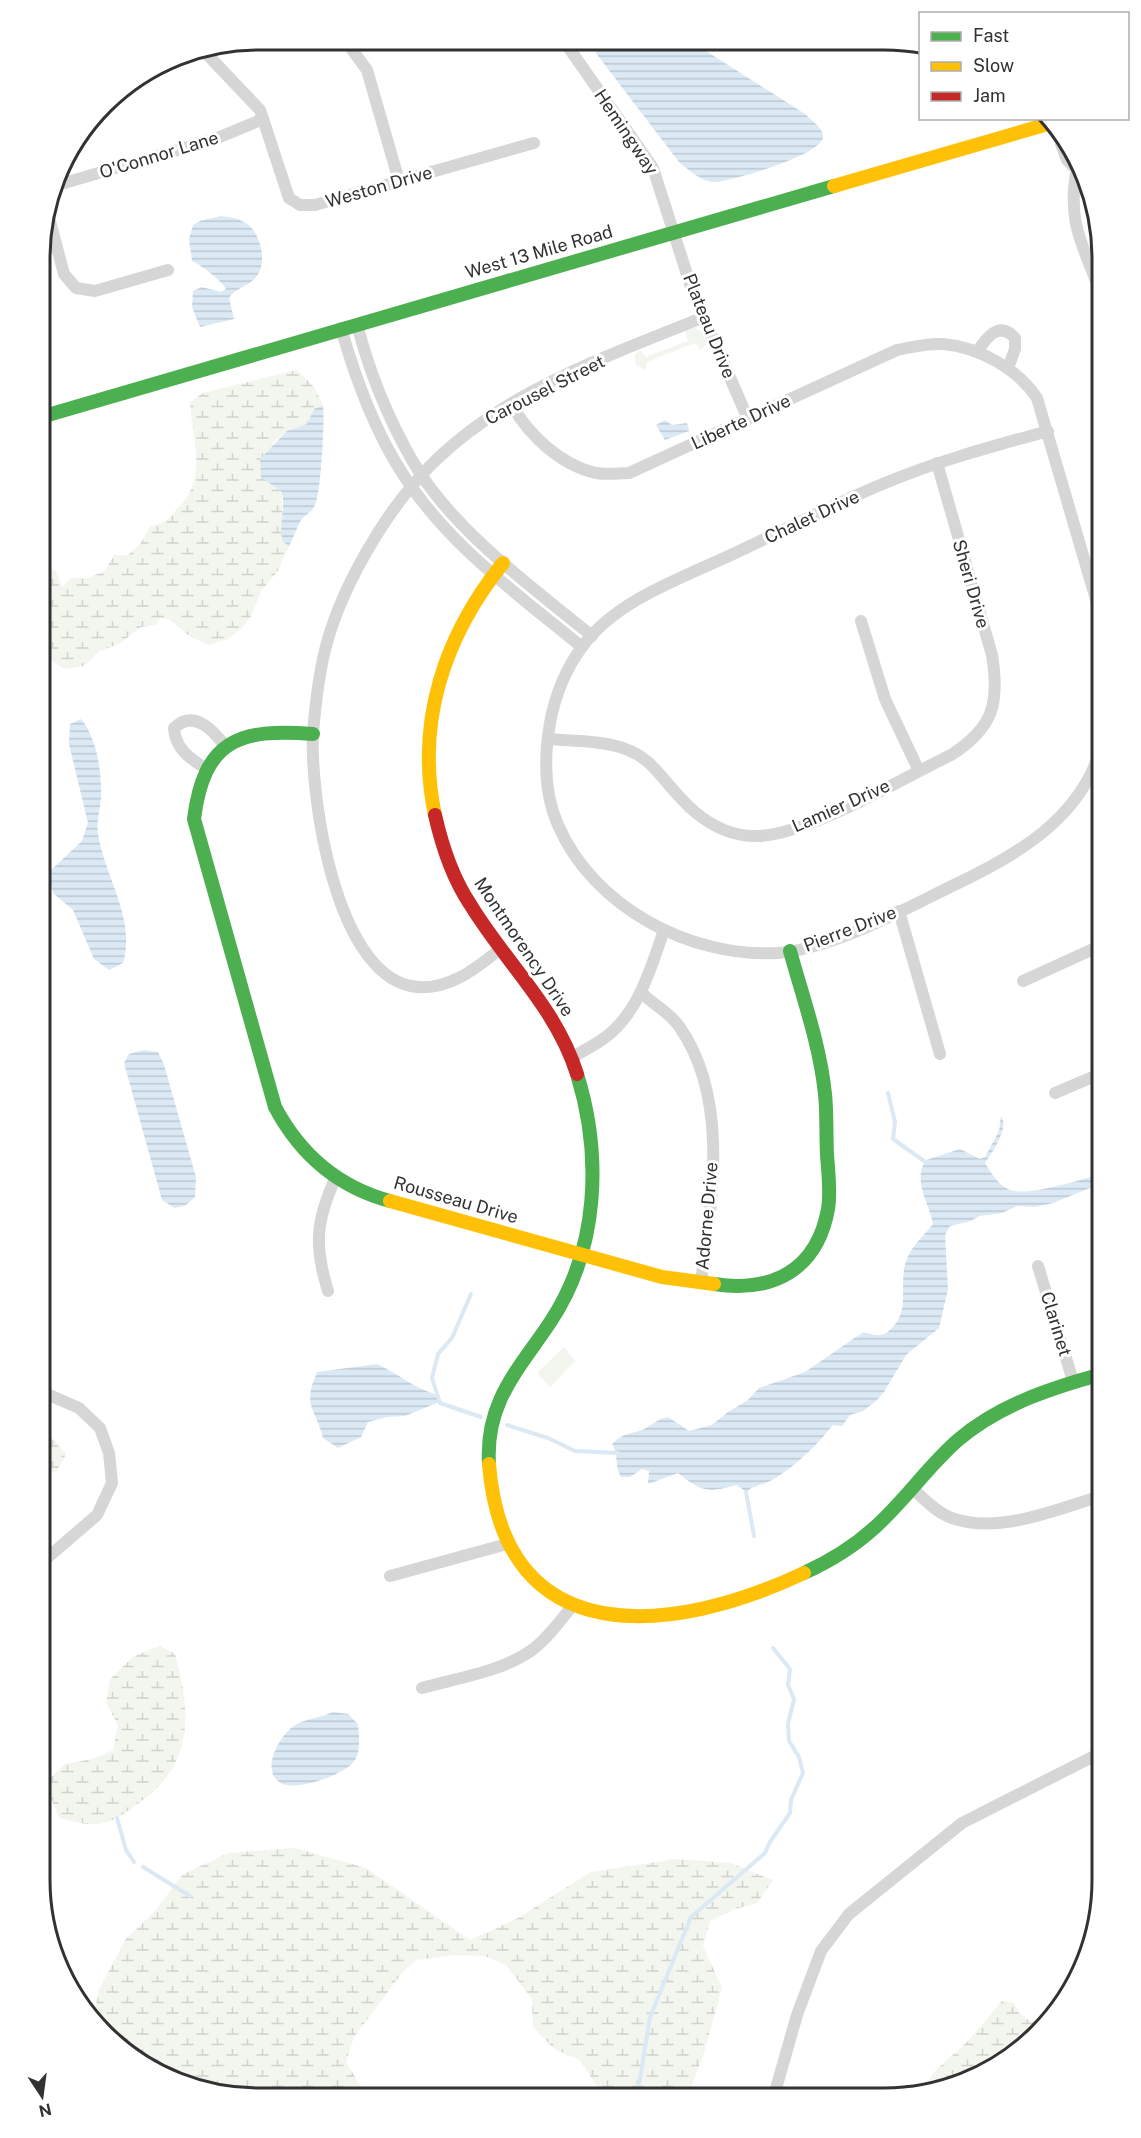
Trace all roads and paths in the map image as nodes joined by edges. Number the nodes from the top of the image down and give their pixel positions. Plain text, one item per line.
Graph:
1 (352, 50) edge
2 (570, 50) edge
3 (209, 56) edge
4 (263, 119) junction
5 (1044, 125) edge
6 (534, 143) dead end
7 (399, 181) junction
8 (1076, 181) edge
9 (63, 183) edge
10 (52, 228) edge
11 (674, 231) junction
12 (1092, 261) edge
13 (168, 270) dead end
14 (704, 317) junction
15 (357, 324) junction
16 (341, 328) junction
17 (976, 352) junction
18 (1008, 368) junction
19 (511, 404) junction
20 (50, 414) edge
21 (748, 419) junction
22 (1048, 431) junction
23 (937, 463) junction
24 (422, 475) junction
25 (413, 488) junction
26 (503, 563) junction
27 (494, 575) junction
28 (1092, 584) edge
29 (861, 621) dead end
30 (592, 636) junction
31 (582, 647) junction
32 (992, 706) joint
33 (313, 734) junction
34 (548, 739) junction
35 (226, 747) junction
36 (205, 768) junction
37 (919, 771) junction
38 (1092, 779) edge
39 (899, 911) junction
40 (664, 930) junction
41 (500, 949) junction
42 (1092, 950) edge
43 (790, 951) junction
44 (1023, 981) dead end
45 (641, 992) junction
46 (940, 1054) dead end
47 (571, 1058) junction
48 (1091, 1077) edge
49 (1055, 1093) dead end
50 (335, 1179) junction
51 (580, 1255) junction
52 (1038, 1266) dead end
53 (701, 1282) junction
54 (328, 1291) dead end
55 (1091, 1377) edge
56 (1073, 1381) junction
57 (50, 1395) edge
58 (913, 1489) junction
59 (1091, 1499) edge
60 (507, 1544) junction
61 (50, 1556) edge
62 (390, 1576) dead end
63 (573, 1605) junction
64 (422, 1688) dead end
65 (1091, 1758) edge
66 (776, 2088) edge

1 - 7 street
2 - 11 street, Hemingway
3 - 4 street, Weston Drive
4 - 7 street, Weston Drive
4 - 9 street, O'Connor Lane
5 - 11 street, West 13 Mile Road
6 - 7 street, Weston Drive
8 - 12 street
10 - 13 street
11 - 14 street, Plateau Drive
11 - 15 street, West 13 Mile Road
14 - 19 street, Carousel Street
14 - 21 street, Plateau Drive
15 - 16 street, West 13 Mile Road
15 - 24 street
16 - 20 street, West 13 Mile Road
16 - 25 street
17 - 18 street, Liberte Drive
17 - 18 street
17 - 21 street, Liberte Drive
18 - 22 street, Liberte Drive
19 - 21 street, Liberte Drive
19 - 24 street, Carousel Street
22 - 23 street, Chalet Drive
22 - 28 street, Liberte Drive
23 - 30 street, Chalet Drive
23 - 32 street, Sheri Drive
24 - 25 street, Carousel Street
24 - 26 street
25 - 27 street
25 - 33 street, Carousel Street
26 - 27 street, Montmorency Drive
26 - 30 street
27 - 31 street
27 - 41 street, Montmorency Drive
29 - 37 street
30 - 31 street, Pierre Drive
31 - 34 street, Pierre Drive
32 - 37 street, Lamier Drive
33 - 35 street, Rousseau Drive
33 - 41 street, Carousel Street
34 - 37 street, Lamier Drive
34 - 40 street, Pierre Drive
35 - 36 street, Rousseau Drive
35 - 36 street
36 - 50 street, Rousseau Drive
38 - 39 street, Pierre Drive
39 - 43 street, Pierre Drive
39 - 46 street
40 - 43 street, Pierre Drive
40 - 45 street
41 - 47 street, Montmorency Drive
42 - 44 street
43 - 53 street, Rousseau Drive
45 - 47 street
45 - 53 street, Adorne Drive
47 - 51 street, Montmorency Drive
48 - 49 street
50 - 51 street, Rousseau Drive
50 - 54 street
51 - 53 street, Rousseau Drive
51 - 60 street, Montmorency Drive
52 - 56 street, Clarinet
55 - 56 street, Montmorency Drive
56 - 58 street, Montmorency Drive
57 - 61 street
58 - 59 street
58 - 63 street, Montmorency Drive
60 - 62 street
60 - 63 street, Montmorency Drive
63 - 64 street
65 - 66 street

